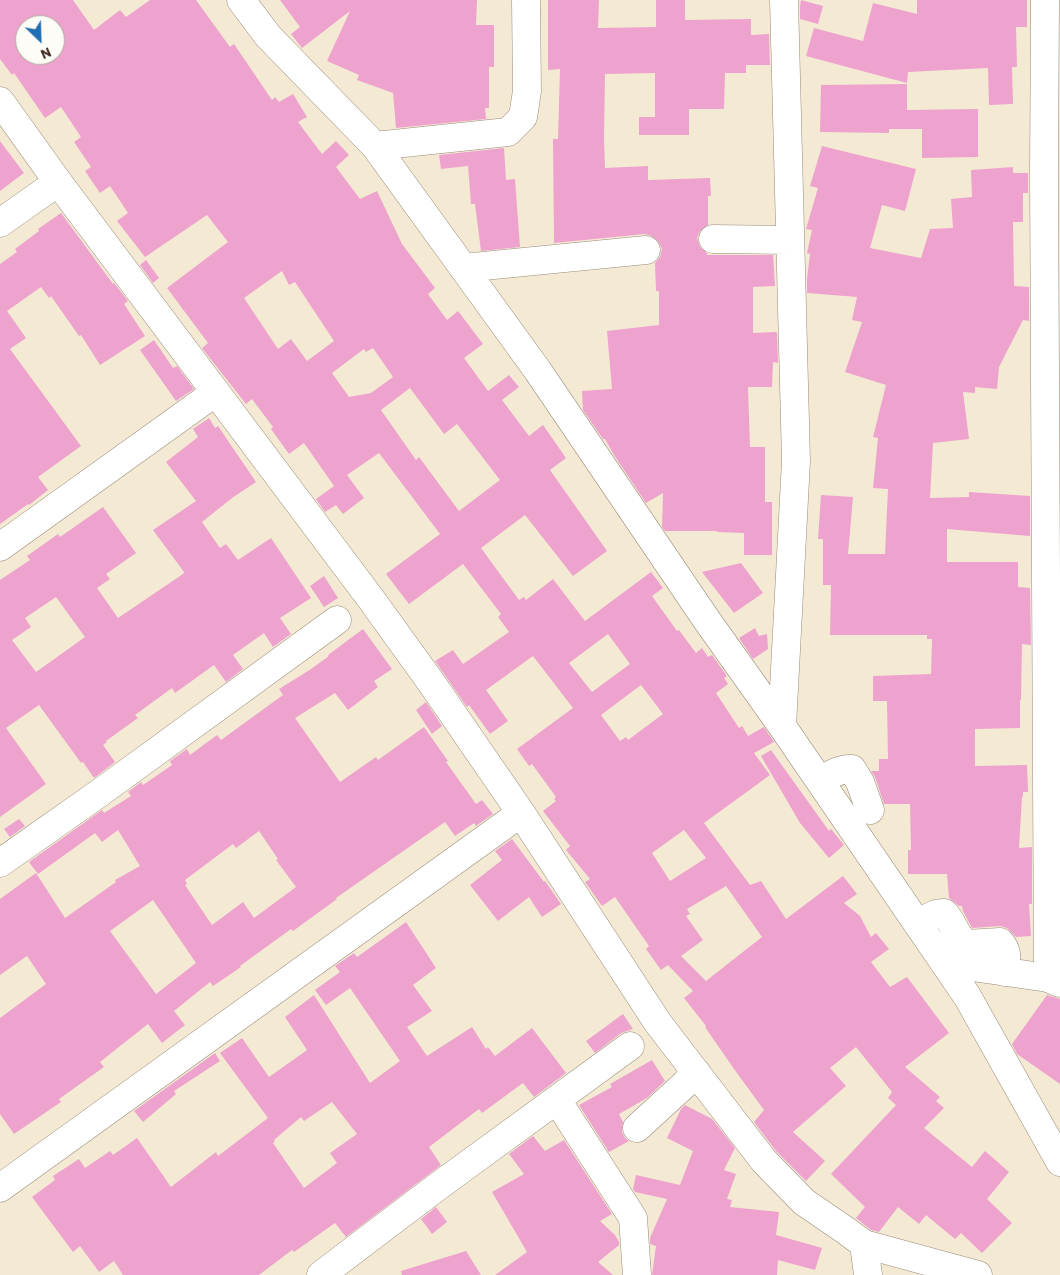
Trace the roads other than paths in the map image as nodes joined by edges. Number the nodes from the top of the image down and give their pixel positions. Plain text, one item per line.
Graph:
1 (241, 0) edge
2 (526, 0) edge
3 (784, 0) edge
4 (1044, 0) edge
5 (0, 101) edge
6 (375, 146) junction
7 (58, 182) junction
8 (0, 223) edge
9 (713, 239) dead end
10 (790, 240) junction
11 (646, 250) dead end
12 (463, 268) junction
13 (1052, 337) edge
14 (216, 392) junction
15 (0, 547) edge
16 (337, 620) dead end
17 (782, 726) junction
18 (820, 780) junction
19 (870, 810) dead end
20 (521, 813) junction
21 (0, 863) edge
22 (917, 923) junction
23 (945, 963) junction
24 (1005, 972) junction
25 (1054, 980) edge
26 (630, 1046) dead end
27 (696, 1072) junction
28 (557, 1100) junction
29 (637, 1128) dead end
30 (1060, 1162) edge
31 (0, 1188) edge
32 (864, 1244) junction
33 (321, 1275) edge
34 (636, 1275) edge
35 (868, 1275) edge
36 (978, 1275) edge

1 - 6 street
2 - 6 street
3 - 10 street
4 - 13 street
5 - 7 street
6 - 12 street
7 - 8 street
7 - 14 street
9 - 10 street
10 - 17 street
11 - 12 street
12 - 17 street
13 - 25 street
14 - 15 street
14 - 20 street
16 - 21 street
17 - 18 street
18 - 19 street
18 - 22 street
20 - 27 street
20 - 31 street
22 - 23 street
22 - 24 street
23 - 24 street
23 - 30 street
24 - 25 street
26 - 28 street
27 - 29 street
27 - 32 street
28 - 33 street
28 - 34 street
32 - 35 street
32 - 36 street

